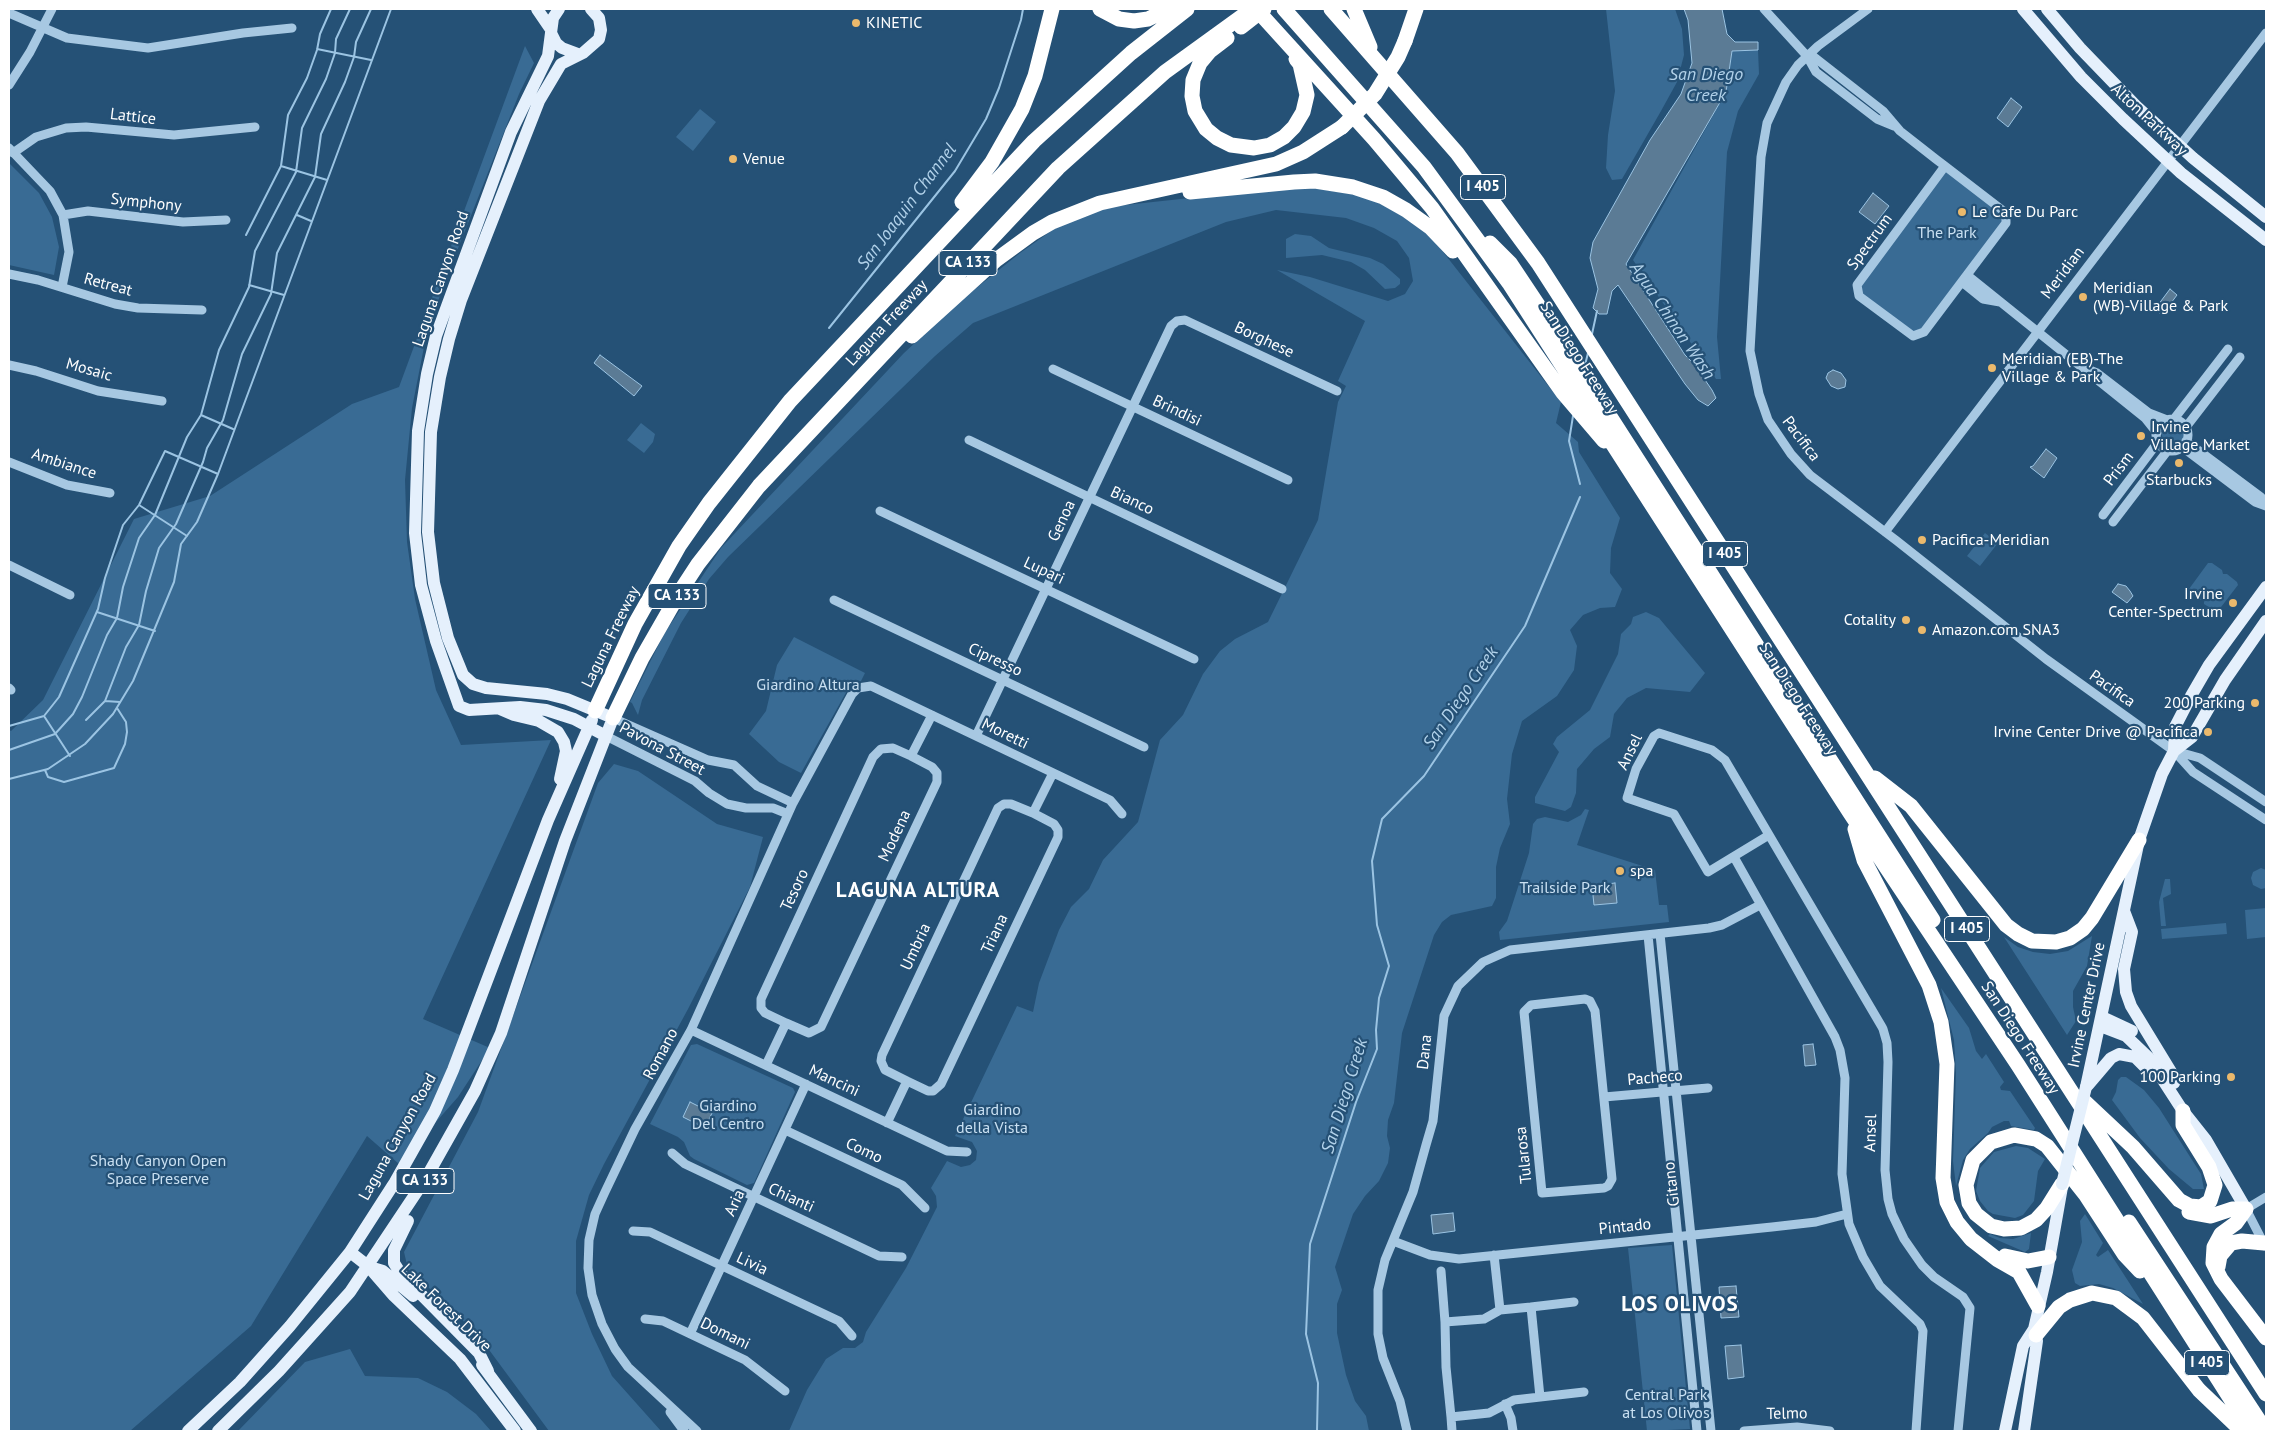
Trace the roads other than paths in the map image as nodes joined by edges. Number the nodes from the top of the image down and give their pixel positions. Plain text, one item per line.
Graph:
1 (52, 9) edge
2 (537, 9) edge
3 (559, 9) edge
4 (1052, 9) edge
5 (1100, 9) edge
6 (1169, 9) edge
7 (1187, 9) edge
8 (1252, 9) edge
9 (1256, 9) edge
10 (1264, 9) edge
11 (1284, 9) edge
12 (1331, 9) edge
13 (1354, 9) edge
14 (1416, 9) edge
15 (1764, 9) edge
16 (1868, 9) edge
17 (2022, 9) edge
18 (2046, 9) edge
19 (597, 12) edge
20 (9, 14) edge
21 (1239, 23) junction
22 (43, 28) junction
23 (292, 28) dead end
24 (551, 30) junction
25 (2266, 33) edge
26 (578, 54) junction
27 (1807, 56) junction
28 (1376, 59) junction
29 (9, 84) edge
30 (255, 127) dead end
31 (2179, 145) junction
32 (11, 151) edge
33 (2168, 160) junction
34 (1945, 166) junction
35 (1114, 200) junction
36 (1453, 204) junction
37 (63, 215) junction
38 (2266, 217) edge
39 (226, 220) dead end
40 (2266, 240) edge
41 (9, 274) edge
42 (1964, 279) junction
43 (62, 287) junction
44 (890, 292) junction
45 (455, 301) junction
46 (202, 310) dead end
47 (1508, 314) junction
48 (1177, 321) joint
49 (2037, 332) junction
50 (2228, 348) dead end
51 (2240, 357) dead end
52 (2078, 364) junction
53 (9, 365) edge
54 (1053, 369) dead end
55 (1337, 391) dead end
56 (162, 401) dead end
57 (1133, 406) junction
58 (2170, 419) junction
59 (814, 427) junction
60 (2186, 427) junction
61 (2157, 437) junction
62 (969, 440) dead end
63 (2184, 444) junction
64 (2168, 450) junction
65 (9, 462) edge
66 (1626, 464) junction
67 (1288, 480) dead end
68 (110, 493) dead end
69 (1090, 498) junction
70 (2265, 505) edge
71 (880, 510) dead end
72 (2104, 515) dead end
73 (2113, 522) dead end
74 (1885, 532) junction
75 (9, 565) edge
76 (2266, 587) edge
77 (1046, 589) junction
78 (1282, 589) dead end
79 (70, 594) dead end
80 (834, 600) dead end
81 (2266, 622) edge
82 (1194, 659) dead end
83 (1003, 680) junction
84 (871, 686) joint
85 (498, 708) junction
86 (595, 711) junction
87 (932, 715) junction
88 (613, 718) junction
89 (590, 726) junction
90 (606, 736) junction
91 (976, 736) junction
92 (1144, 747) dead end
93 (2174, 751) junction
94 (911, 756) junction
95 (1865, 770) junction
96 (1052, 773) junction
97 (2266, 802) edge
98 (793, 803) junction
99 (1033, 813) junction
100 (1850, 813) junction
101 (788, 814) junction
102 (1122, 814) dead end
103 (548, 820) junction
104 (2266, 820) edge
105 (1769, 835) junction
106 (2138, 840) junction
107 (1734, 857) junction
108 (1760, 905) junction
109 (2123, 910) junction
110 (1660, 934) junction
111 (1648, 935) junction
112 (2101, 1022) junction
113 (786, 1023) junction
114 (691, 1030) junction
115 (766, 1065) junction
116 (907, 1081) junction
117 (806, 1084) junction
118 (2170, 1084) junction
119 (2068, 1087) junction
120 (2086, 1087) junction
121 (1708, 1088) dead end
122 (475, 1091) junction
123 (1676, 1091) junction
124 (1662, 1092) junction
125 (1604, 1098) junction
126 (2183, 1111) junction
127 (887, 1123) junction
128 (2197, 1126) junction
129 (785, 1130) junction
130 (967, 1152) dead end
131 (672, 1153) dead end
132 (2062, 1184) junction
133 (754, 1196) junction
134 (2266, 1197) edge
135 (2179, 1200) junction
136 (926, 1208) dead end
137 (2246, 1209) junction
138 (1847, 1214) junction
139 (633, 1231) dead end
140 (1693, 1235) junction
141 (1678, 1237) junction
142 (1393, 1241) junction
143 (2265, 1246) edge
144 (350, 1252) junction
145 (1988, 1252) junction
146 (2050, 1253) junction
147 (1494, 1255) junction
148 (902, 1257) dead end
149 (368, 1266) junction
150 (722, 1266) junction
151 (1441, 1270) dead end
152 (2189, 1275) junction
153 (2221, 1278) junction
154 (2163, 1295) junction
155 (1574, 1302) dead end
156 (2038, 1306) junction
157 (1531, 1307) junction
158 (1500, 1310) junction
159 (645, 1319) dead end
160 (1445, 1322) junction
161 (2035, 1332) junction
162 (690, 1334) junction
163 (852, 1336) dead end
164 (2266, 1338) edge
165 (488, 1371) junction
166 (652, 1391) junction
167 (785, 1391) dead end
168 (1584, 1392) dead end
169 (2266, 1394) edge
170 (1540, 1397) junction
171 (2266, 1403) edge
172 (1505, 1404) junction
173 (1451, 1417) junction
174 (188, 1431) edge
175 (218, 1431) edge
176 (516, 1431) edge
177 (530, 1431) edge
178 (684, 1431) edge
179 (697, 1431) edge
180 (1407, 1431) edge
181 (1452, 1431) edge
182 (1513, 1431) edge
183 (1698, 1431) edge
184 (1712, 1431) edge
185 (1744, 1431) edge
186 (1830, 1431) edge
187 (1916, 1431) edge
188 (1958, 1431) edge
189 (2005, 1431) edge
190 (2024, 1431) edge
191 (2242, 1431) edge
192 (2251, 1431) edge
193 (2266, 1431) edge

1 - 22 street
2 - 24 main road
3 - 24 main road, Laguna Canyon Road
4 - 44 highway
5 - 6 highway
7 - 44 highway, Laguna Freeway / CA 133
8 - 21 highway, Laguna Freeway / CA 133
8 - 21 highway
9 - 47 highway
10 - 21 highway, bridge
11 - 36 highway, San Diego Freeway / I 405
12 - 28 highway, San Diego Freeway / I 405
13 - 28 highway
14 - 35 highway, bridge
15 - 27 street, Spectrum
16 - 27 street, Pacifica
17 - 33 main road, Alton Parkway
18 - 31 main road, Alton Parkway
19 - 26 main road, Laguna Canyon Road
20 - 22 street
21 - 59 highway, Laguna Freeway / CA 133
22 - 23 street
22 - 29 street
24 - 26 main road
24 - 45 main road, Laguna Canyon Road
25 - 31 street, Meridian
26 - 45 main road, Laguna Canyon Road
27 - 34 street, Spectrum
27 - 74 street, Pacifica
28 - 95 highway, San Diego Freeway / I 405
30 - 32 street, Lattice
31 - 33 street, Meridian
31 - 38 main road, Alton Parkway
32 - 37 street
33 - 40 main road, Alton Parkway
33 - 49 street, Meridian
34 - 42 street, Spectrum
34 - 42 street, Spectrum
35 - 47 highway
35 - 59 highway
36 - 66 highway, San Diego Freeway / I 405
36 - 193 highway
37 - 39 street, Symphony
37 - 43 street
41 - 43 street, Retreat
42 - 49 street
43 - 46 street, Retreat
44 - 86 highway, Laguna Freeway / CA 133
45 - 85 main road, Laguna Canyon Road
45 - 86 main road, Laguna Canyon Road
47 - 66 highway
48 - 55 street, Borghese
48 - 57 street, Genoa
49 - 52 street
49 - 74 street, Meridian
50 - 58 street
51 - 60 street
52 - 58 street
52 - 61 street
53 - 56 street, Mosaic
54 - 57 street, Brindisi
57 - 67 street, Brindisi
57 - 69 street, Genoa
58 - 60 street
58 - 61 street
59 - 88 highway, Laguna Freeway / CA 133
60 - 63 street
61 - 64 street
61 - 72 street, Prism
62 - 69 street, Bianco
63 - 64 street
63 - 70 street
64 - 73 street, Prism
65 - 68 street, Ambiance
66 - 100 highway, San Diego Freeway / I 405
69 - 77 street, Genoa
69 - 78 street, Bianco
71 - 77 street, Lupari
74 - 93 street, Pacifica
75 - 79 street
76 - 93 main road, Irvine Center Drive
77 - 82 street, Lupari
77 - 83 street, Genoa
80 - 83 street, Cipresso
81 - 93 main road, Irvine Center Drive
83 - 91 street, Genoa
83 - 92 street, Cipresso
84 - 87 street, Moretti
84 - 98 street, Romano
85 - 89 main road, Laguna Canyon Road
85 - 103 main road
86 - 88 main road, Laguna Canyon Road
86 - 89 main road, Laguna Canyon Road / CA 133
87 - 91 street, Moretti
87 - 94 street
88 - 90 main road, CA 133
88 - 98 street, Pavona Street
89 - 90 main road, Laguna Canyon Road
89 - 103 main road, Laguna Canyon Road / CA 133
90 - 101 street, Pavona Street
90 - 122 main road, CA 133
91 - 96 street, Moretti
93 - 97 street, Pacifica
93 - 104 street, Pacifica
93 - 106 main road, Irvine Center Drive
94 - 113 street, Tesoro
94 - 113 street, Modena
95 - 106 highway
95 - 119 highway, San Diego Freeway / I 405
96 - 99 street
96 - 102 street, Moretti
98 - 101 street, Romano
99 - 116 street, Triana
99 - 116 street, Umbria
100 - 145 highway
100 - 154 highway, San Diego Freeway / I 405
101 - 114 street, Romano
103 - 144 main road, Laguna Canyon Road / CA 133
105 - 107 street, Ansel
105 - 107 street, Ansel
105 - 188 street, Ansel
106 - 109 main road, Irvine Center Drive
107 - 108 street, Ansel
108 - 110 street, Dana
108 - 138 street, Ansel
109 - 112 main road, Irvine Center Drive
109 - 118 main road
110 - 111 street, Dana
110 - 123 street, Gitano
111 - 124 street, Gitano
111 - 142 street, Dana
112 - 118 main road
112 - 120 main road, Irvine Center Drive
113 - 115 street
114 - 115 street, Mancini
114 - 166 street, Romano
115 - 117 street, Mancini
116 - 127 street
117 - 127 street, Mancini
117 - 129 street, Aria
118 - 120 main road
118 - 126 main road
118 - 128 main road
119 - 135 highway
119 - 152 highway, San Diego Freeway / I 405
120 - 132 main road, Irvine Center Drive, bridge
121 - 123 street, Pacheco
122 - 149 main road, CA 133
122 - 165 main road
123 - 124 street, Pacheco
123 - 140 street, Gitano
124 - 125 street, Pacheco
124 - 141 street, Gitano
125 - 125 street, Tularosa
126 - 128 main road
126 - 135 highway
127 - 130 street, Mancini
128 - 137 main road
129 - 133 street, Aria
129 - 136 street, Como
131 - 133 street, Chianti
132 - 146 main road, Irvine Center Drive
132 - 154 highway
133 - 148 street, Chianti
133 - 150 street, Aria
134 - 137 street
135 - 137 highway
137 - 143 street
137 - 153 highway
138 - 140 street, Pintado
138 - 187 street, Ansel
139 - 150 street, Livia
140 - 141 street, Pintado
140 - 184 street, Gitano
141 - 147 street, Pintado
141 - 183 street, Gitano
142 - 147 street, Pintado
142 - 180 street, Dana
143 - 153 highway
144 - 149 main road, Lake Forest Drive
144 - 174 main road, Laguna Canyon Road / CA 133
145 - 146 highway
145 - 156 highway
146 - 156 main road, Irvine Center Drive
147 - 158 street
149 - 165 main road, Lake Forest Drive
149 - 175 main road, CA 133
149 - 176 main road, Lake Forest Drive
150 - 162 street, Aria
150 - 163 street, Livia
151 - 160 street
152 - 169 highway, San Diego Freeway / I 405
152 - 171 highway
153 - 164 highway
154 - 192 highway, San Diego Freeway / I 405
155 - 157 street
156 - 161 main road, Irvine Center Drive
157 - 158 street
157 - 170 street
158 - 160 street
159 - 162 street, Domani
160 - 173 street
161 - 189 main road, Irvine Center Drive
161 - 190 main road, Irvine Center Drive
161 - 191 highway
162 - 167 street, Domani
165 - 177 main road, Lake Forest Drive
166 - 178 street
166 - 179 street, Romano
168 - 170 street
170 - 172 street
172 - 173 street
172 - 182 street
173 - 181 street
185 - 186 street, Telmo

